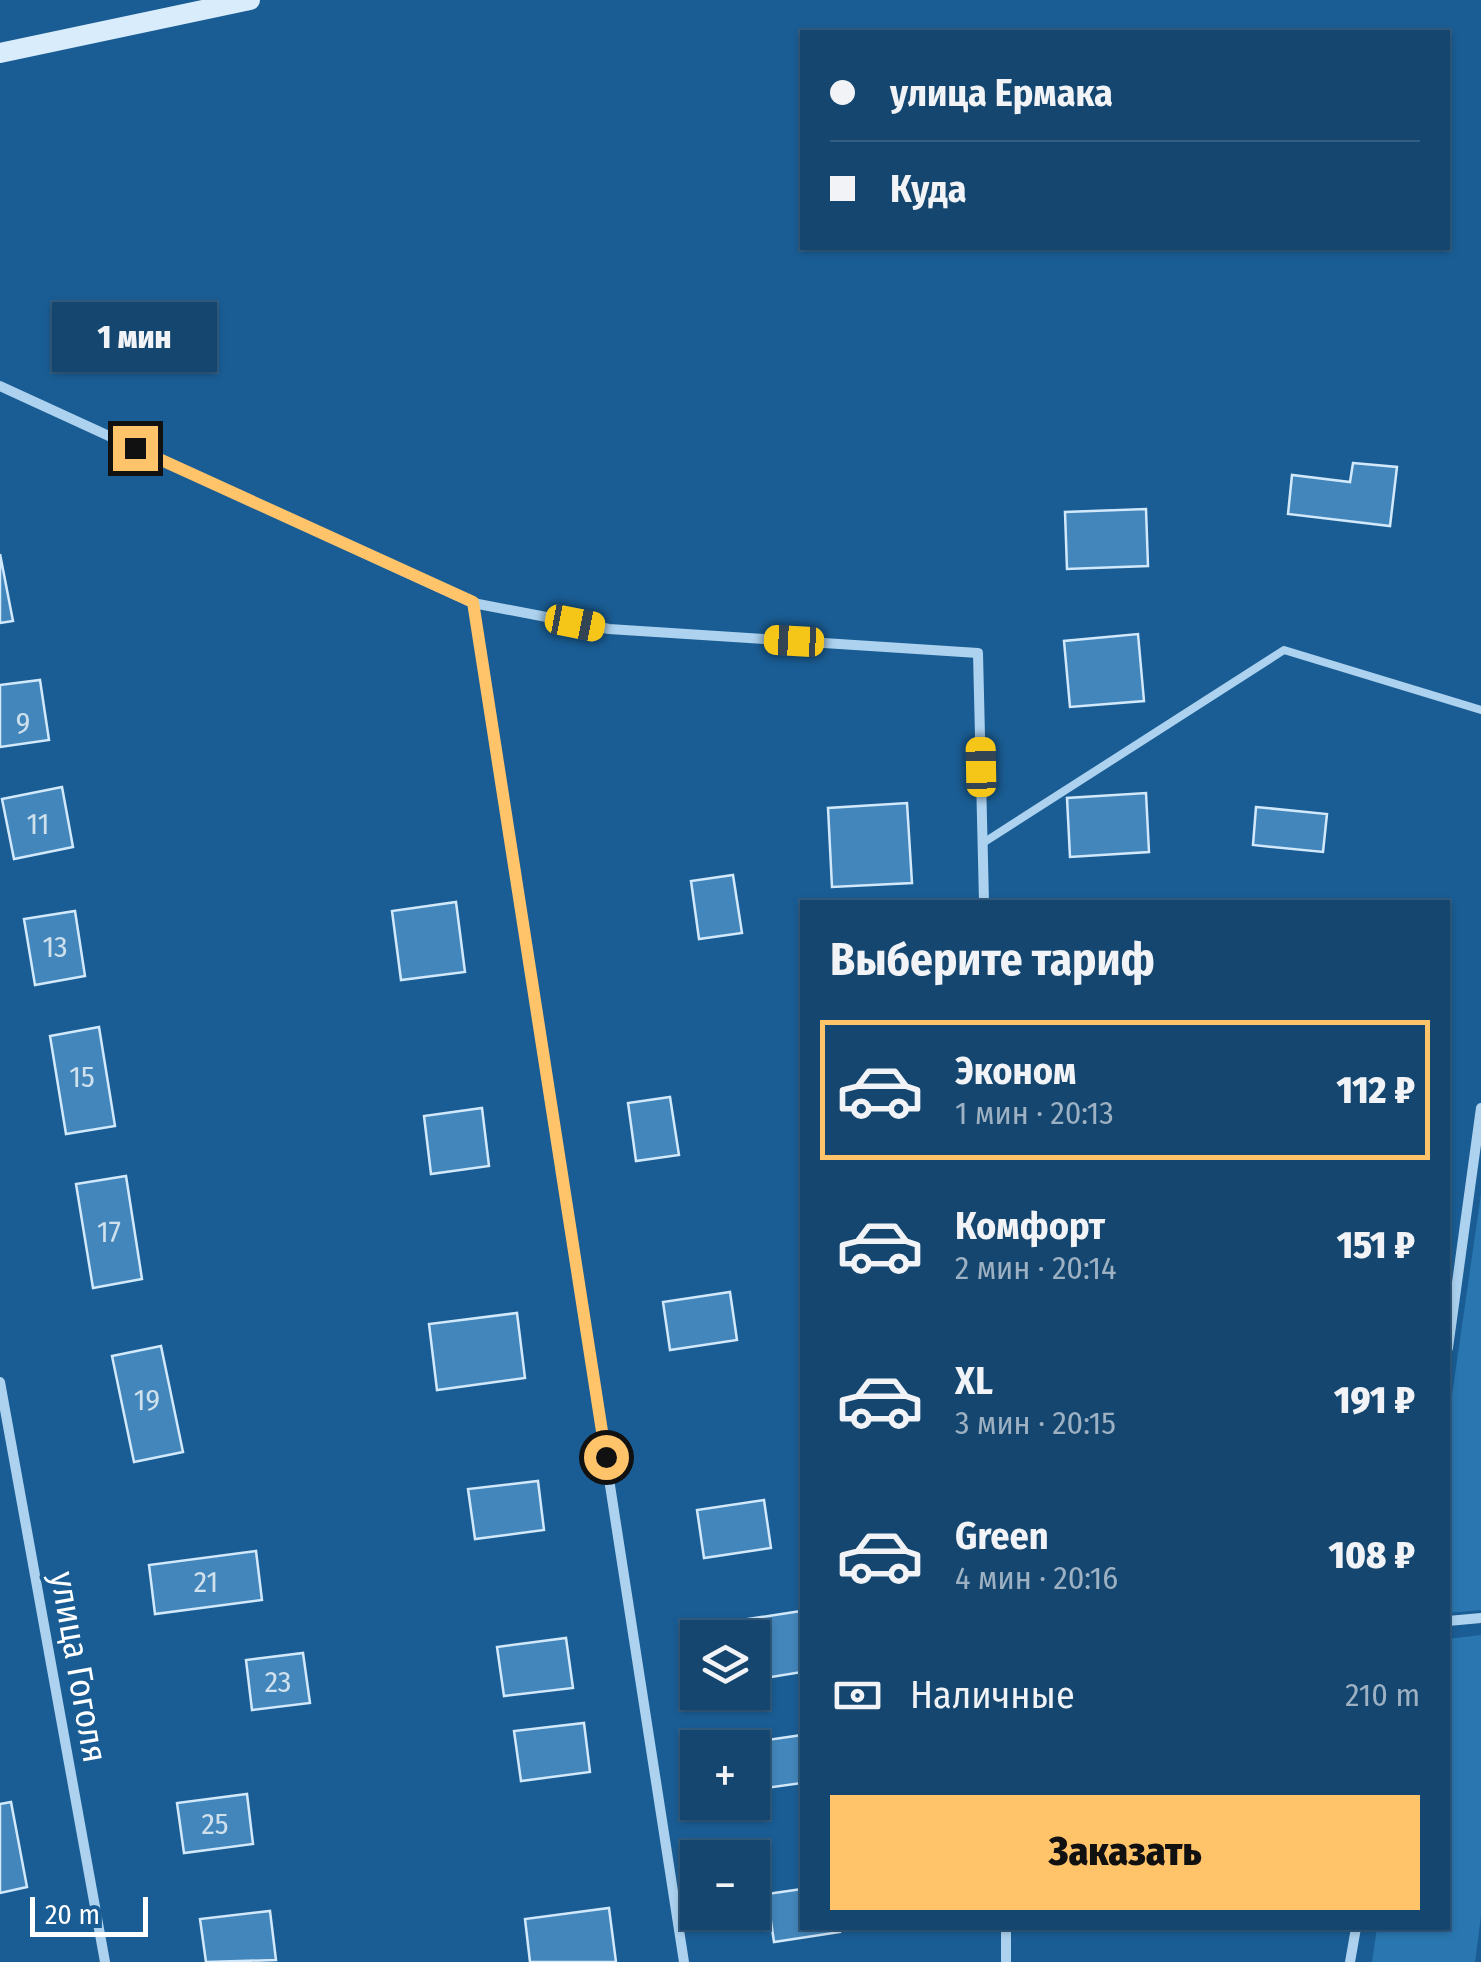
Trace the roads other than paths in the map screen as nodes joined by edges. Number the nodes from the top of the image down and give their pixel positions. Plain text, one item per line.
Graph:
1 (250, 0) edge
2 (0, 53) edge
3 (0, 386) edge
4 (473, 602) junction
5 (1481, 710) edge
6 (983, 843) junction
7 (984, 900) edge
8 (1481, 1108) edge
9 (1450, 1333) edge
10 (0, 1382) edge
11 (1481, 1618) edge
12 (1450, 1621) edge
13 (1006, 1930) edge
14 (1356, 1930) edge
15 (104, 1962) edge
16 (684, 1962) edge
17 (1006, 1962) edge
18 (1350, 1962) edge

1 - 2 street
3 - 4 street
4 - 6 street
4 - 16 street
5 - 6 lane
6 - 7 street
8 - 9 street
10 - 15 street, улица Гоголя
11 - 12 street
13 - 17 street
14 - 18 street

